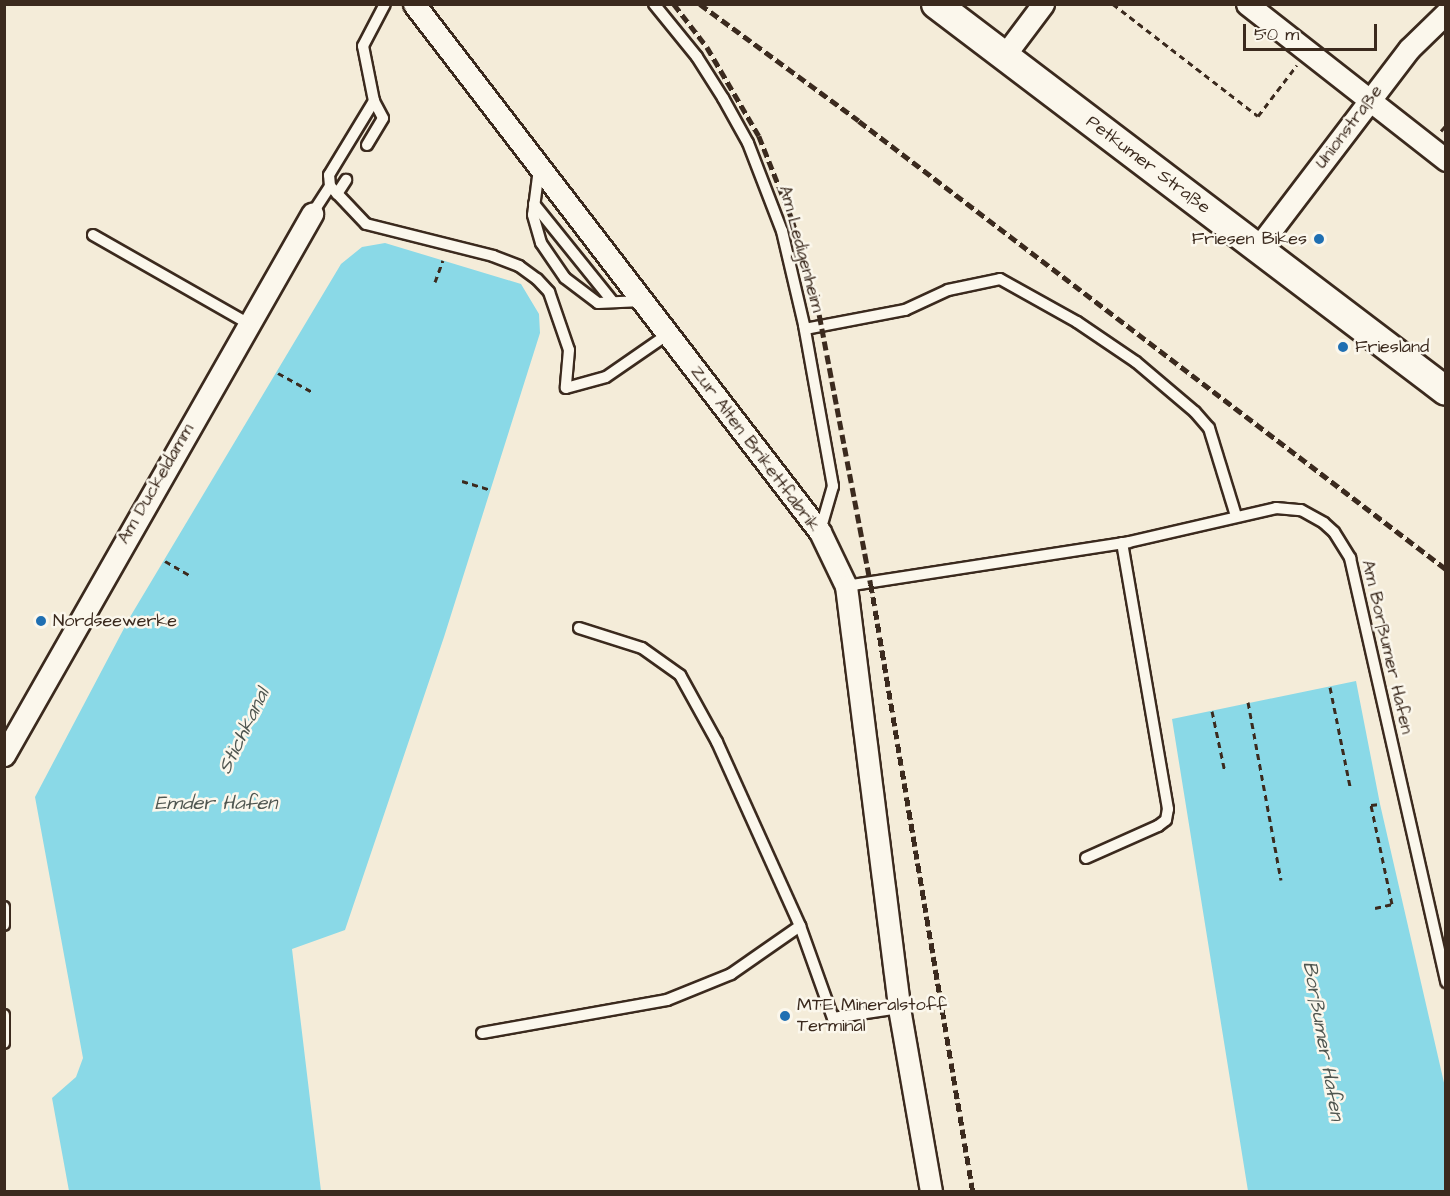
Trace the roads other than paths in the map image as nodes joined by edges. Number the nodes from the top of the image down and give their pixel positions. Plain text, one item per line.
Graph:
1 (414, 4) edge
2 (654, 4) edge
3 (936, 4) edge
4 (1043, 4) edge
5 (1247, 4) edge
6 (383, 8) edge
7 (1446, 13) edge
8 (1004, 56) junction
9 (1368, 100) junction
10 (374, 101) junction
11 (367, 145) dead end
12 (1446, 160) edge
13 (539, 166) junction
14 (346, 180) dead end
15 (333, 190) junction
16 (534, 204) junction
17 (312, 214) joint
18 (93, 235) dead end
19 (1259, 246) junction
20 (642, 301) junction
21 (613, 302) junction
22 (249, 324) junction
23 (805, 329) junction
24 (668, 334) junction
25 (1442, 382) edge
26 (1236, 516) junction
27 (820, 532) junction
28 (1122, 543) junction
29 (846, 586) junction
30 (579, 627) dead end
31 (4, 755) edge
32 (1086, 858) dead end
33 (4, 907) edge
34 (4, 925) edge
35 (800, 926) junction
36 (1446, 982) edge
37 (899, 1008) junction
38 (4, 1015) edge
39 (482, 1034) dead end
40 (4, 1043) edge
41 (931, 1191) edge

1 - 13 street, Zur Alten Brikettfabrik
2 - 23 lane, Am Ledigenheim
3 - 8 main road, Petkumer Straße
4 - 8 street
5 - 9 street
6 - 10 lane
7 - 9 street, Unionstraße
8 - 19 main road, Petkumer Straße
9 - 12 street
9 - 19 street, Unionstraße
10 - 11 lane
10 - 15 lane
13 - 16 lane
13 - 20 street, Zur Alten Brikettfabrik
14 - 15 lane
15 - 17 lane
15 - 24 lane
16 - 21 lane
16 - 21 lane
17 - 22 street, Am Duckeldamm
18 - 22 lane
19 - 25 main road, Petkumer Straße
20 - 21 lane
20 - 24 street, Zur Alten Brikettfabrik
22 - 31 street, Am Duckeldamm
23 - 26 lane
23 - 27 lane, Am Ledigenheim
24 - 27 street, Zur Alten Brikettfabrik
26 - 28 lane, Am Borßumer Hafen
26 - 36 lane, Am Borßumer Hafen
27 - 29 street, Zur Alten Brikettfabrik
28 - 29 lane, Am Borßumer Hafen
28 - 32 lane
29 - 37 street, Zur Alten Brikettfabrik
30 - 35 lane
33 - 34 lane
35 - 37 lane
35 - 39 lane
37 - 41 street, Zur Alten Brikettfabrik
38 - 40 lane

